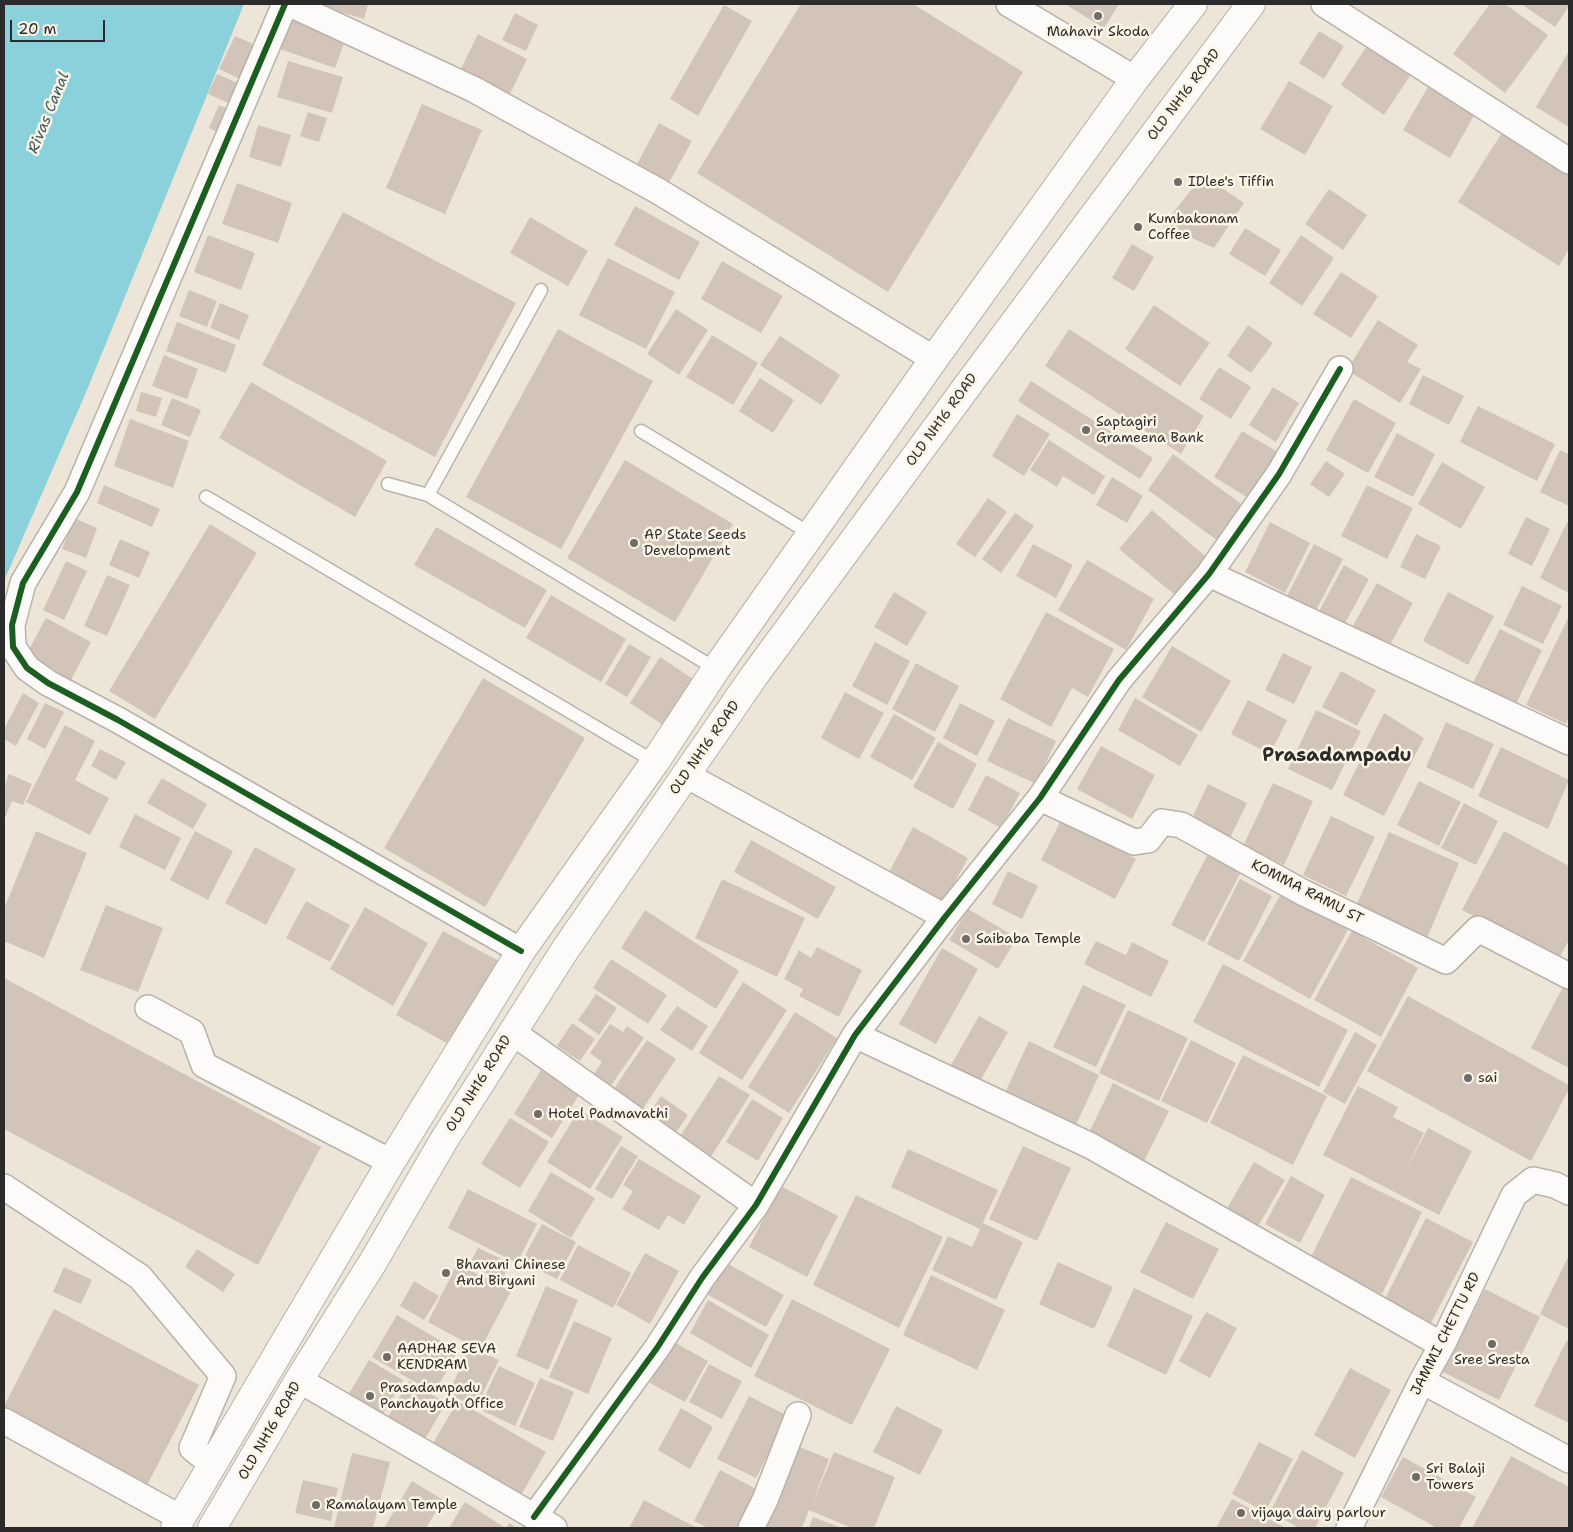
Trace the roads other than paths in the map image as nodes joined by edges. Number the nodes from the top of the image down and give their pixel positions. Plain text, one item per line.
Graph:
1 (285, 4) edge
2 (290, 4) edge
3 (1009, 4) edge
4 (1193, 4) edge
5 (1251, 4) edge
6 (1324, 4) edge
7 (1135, 78) junction
8 (1569, 161) edge
9 (542, 290) dead end
10 (934, 359) junction
11 (1340, 369) dead end
12 (641, 431) dead end
13 (388, 484) dead end
14 (428, 495) junction
15 (206, 497) dead end
16 (811, 534) junction
17 (1208, 574) junction
18 (716, 669) junction
19 (1569, 742) edge
20 (655, 762) junction
21 (686, 775) junction
22 (1040, 798) junction
23 (945, 917) junction
24 (521, 951) junction
25 (1569, 976) edge
26 (148, 1008) dead end
27 (512, 1032) junction
28 (855, 1035) junction
29 (391, 1162) junction
30 (4, 1187) edge
31 (1569, 1192) edge
32 (756, 1205) junction
33 (1442, 1345) junction
34 (299, 1380) junction
35 (1422, 1381) junction
36 (798, 1416) dead end
37 (4, 1421) edge
38 (1569, 1460) edge
39 (212, 1464) junction
40 (544, 1522) edge
41 (178, 1523) edge
42 (212, 1528) edge
43 (751, 1528) edge
44 (1349, 1528) edge

1 - 24 street
2 - 10 street
3 - 7 street
4 - 7 main road
5 - 21 main road, OLD NH16 ROAD
6 - 8 street
7 - 10 main road
9 - 14 lane
10 - 16 main road
11 - 17 street
12 - 16 lane
13 - 14 lane
14 - 18 lane
15 - 20 lane
16 - 18 main road
17 - 19 street
17 - 22 street
18 - 20 main road
20 - 24 main road
21 - 23 street
21 - 27 main road, OLD NH16 ROAD
22 - 23 street
22 - 25 street, KOMMA RAMU ST
23 - 28 street
24 - 29 main road
26 - 29 street
27 - 32 street
27 - 34 main road, OLD NH16 ROAD
28 - 32 street
28 - 33 street
29 - 39 main road
30 - 39 street
31 - 33 street, JAMMI CHETTU RD
32 - 40 street
33 - 35 street, JAMMI CHETTU RD
34 - 40 street
34 - 42 main road, OLD NH16 ROAD
35 - 38 street
35 - 44 street, JAMMI CHETTU RD
36 - 43 street
37 - 41 street
39 - 41 main road

